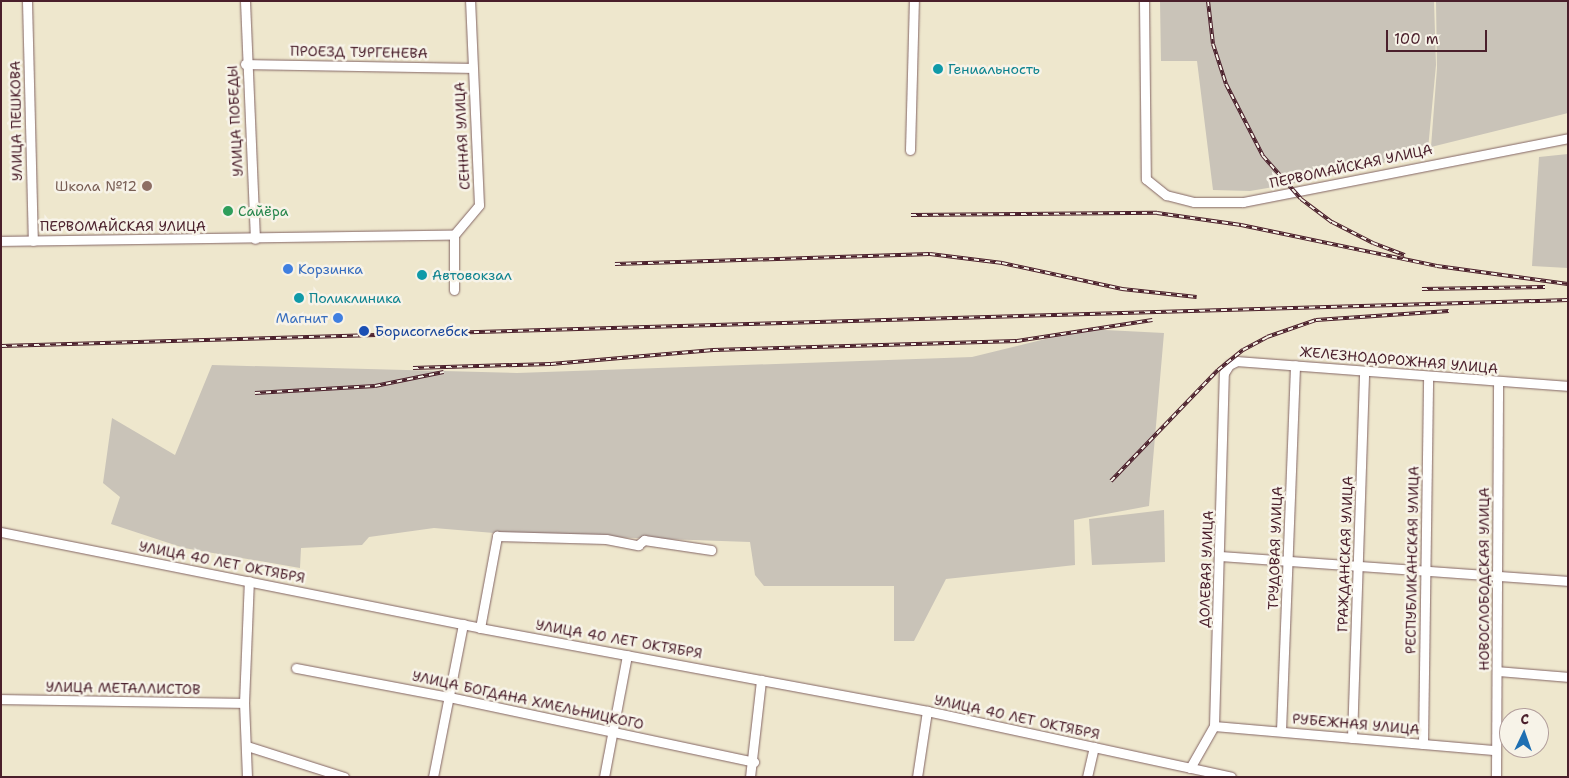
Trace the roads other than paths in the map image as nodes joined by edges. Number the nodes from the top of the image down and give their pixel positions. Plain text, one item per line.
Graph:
1 (27, 1) edge
2 (244, 1) edge
3 (470, 1) edge
4 (914, 1) edge
5 (1144, 1) edge
6 (245, 64) junction
7 (472, 68) junction
8 (1568, 138) edge
9 (910, 150) dead end
10 (454, 236) junction
11 (255, 239) junction
12 (1, 241) edge
13 (33, 241) junction
14 (454, 290) dead end
15 (1230, 365) joint
16 (1295, 365) junction
17 (1364, 371) junction
18 (1428, 376) junction
19 (1498, 382) junction
20 (1568, 386) edge
21 (1, 532) edge
22 (711, 550) dead end
23 (1221, 556) junction
24 (1289, 560) junction
25 (1359, 565) junction
26 (1425, 570) junction
27 (1499, 576) junction
28 (249, 581) junction
29 (1568, 581) edge
30 (463, 624) junction
31 (480, 628) junction
32 (627, 655) junction
33 (296, 668) dead end
34 (1497, 671) junction
35 (1568, 677) edge
36 (762, 680) junction
37 (449, 696) junction
38 (1, 700) edge
39 (244, 703) junction
40 (927, 711) junction
41 (1214, 726) junction
42 (611, 732) junction
43 (1281, 732) junction
44 (1352, 738) junction
45 (1423, 744) junction
46 (247, 746) junction
47 (1094, 747) junction
48 (1496, 750) junction
49 (754, 762) junction
50 (1190, 768) junction
51 (247, 777) edge
52 (344, 777) edge
53 (433, 777) edge
54 (604, 777) edge
55 (750, 777) edge
56 (917, 777) edge
57 (1087, 777) edge
58 (1232, 777) edge
59 (1496, 777) edge

1 - 13 street, УЛИЦА ПЕШКОВА
2 - 6 street, УЛИЦА ПОБЕДЫ
3 - 7 street, СЕННАЯ УЛИЦА
4 - 9 street
5 - 8 street, ПЕРВОМАЙСКАЯ УЛИЦА
6 - 7 street, ПРОЕЗД ТУРГЕНЕВА
6 - 11 street, УЛИЦА ПОБЕДЫ
7 - 10 street, СЕННАЯ УЛИЦА
10 - 11 street, ПЕРВОМАЙСКАЯ УЛИЦА
10 - 14 street
11 - 13 street, ПЕРВОМАЙСКАЯ УЛИЦА
12 - 13 street, ПЕРВОМАЙСКАЯ УЛИЦА
15 - 16 street, ЖЕЛЕЗНОДОРОЖНАЯ УЛИЦА
15 - 23 street, ДОЛЕВАЯ УЛИЦА
16 - 17 street, ЖЕЛЕЗНОДОРОЖНАЯ УЛИЦА
16 - 24 street, ТРУДОВАЯ УЛИЦА
17 - 18 street, ЖЕЛЕЗНОДОРОЖНАЯ УЛИЦА
17 - 25 street, ГРАЖДАНСКАЯ УЛИЦА
18 - 19 street, ЖЕЛЕЗНОДОРОЖНАЯ УЛИЦА
18 - 26 street, РЕСПУБЛИКАНСКАЯ УЛИЦА
19 - 20 street, ЖЕЛЕЗНОДОРОЖНАЯ УЛИЦА
19 - 27 street, НОВОСЛОБОДСКАЯ УЛИЦА
21 - 28 street, УЛИЦА 40 ЛЕТ ОКТЯБРЯ
22 - 31 street
23 - 24 street
23 - 41 street, ДОЛЕВАЯ УЛИЦА
24 - 25 street
24 - 43 street, ТРУДОВАЯ УЛИЦА
25 - 26 street
25 - 44 street, ГРАЖДАНСКАЯ УЛИЦА
26 - 27 street
26 - 45 street, РЕСПУБЛИКАНСКАЯ УЛИЦА
27 - 29 street
27 - 34 street, НОВОСЛОБОДСКАЯ УЛИЦА
28 - 30 street, УЛИЦА 40 ЛЕТ ОКТЯБРЯ
28 - 39 street
30 - 31 street, УЛИЦА 40 ЛЕТ ОКТЯБРЯ
30 - 37 street
31 - 32 street, УЛИЦА 40 ЛЕТ ОКТЯБРЯ
32 - 36 street, УЛИЦА 40 ЛЕТ ОКТЯБРЯ
32 - 42 street
33 - 37 street, УЛИЦА БОГДАНА ХМЕЛЬНИЦКОГО
34 - 35 street
34 - 48 street, НОВОСЛОБОДСКАЯ УЛИЦА
36 - 40 street, УЛИЦА 40 ЛЕТ ОКТЯБРЯ
36 - 49 street
37 - 42 street, УЛИЦА БОГДАНА ХМЕЛЬНИЦКОГО
37 - 53 street
38 - 39 street, УЛИЦА МЕТАЛЛИСТОВ
39 - 46 street
40 - 47 street, УЛИЦА 40 ЛЕТ ОКТЯБРЯ
40 - 56 street
41 - 43 street, РУБЕЖНАЯ УЛИЦА
41 - 50 street, ДОЛЕВАЯ УЛИЦА
42 - 49 street, УЛИЦА БОГДАНА ХМЕЛЬНИЦКОГО
42 - 54 street
43 - 44 street, РУБЕЖНАЯ УЛИЦА
44 - 45 street, РУБЕЖНАЯ УЛИЦА
45 - 48 street, РУБЕЖНАЯ УЛИЦА
46 - 51 street
46 - 52 street
47 - 50 street, УЛИЦА 40 ЛЕТ ОКТЯБРЯ
47 - 57 street
48 - 59 street, НОВОСЛОБОДСКАЯ УЛИЦА
49 - 55 street
50 - 58 street, УЛИЦА 40 ЛЕТ ОКТЯБРЯ

